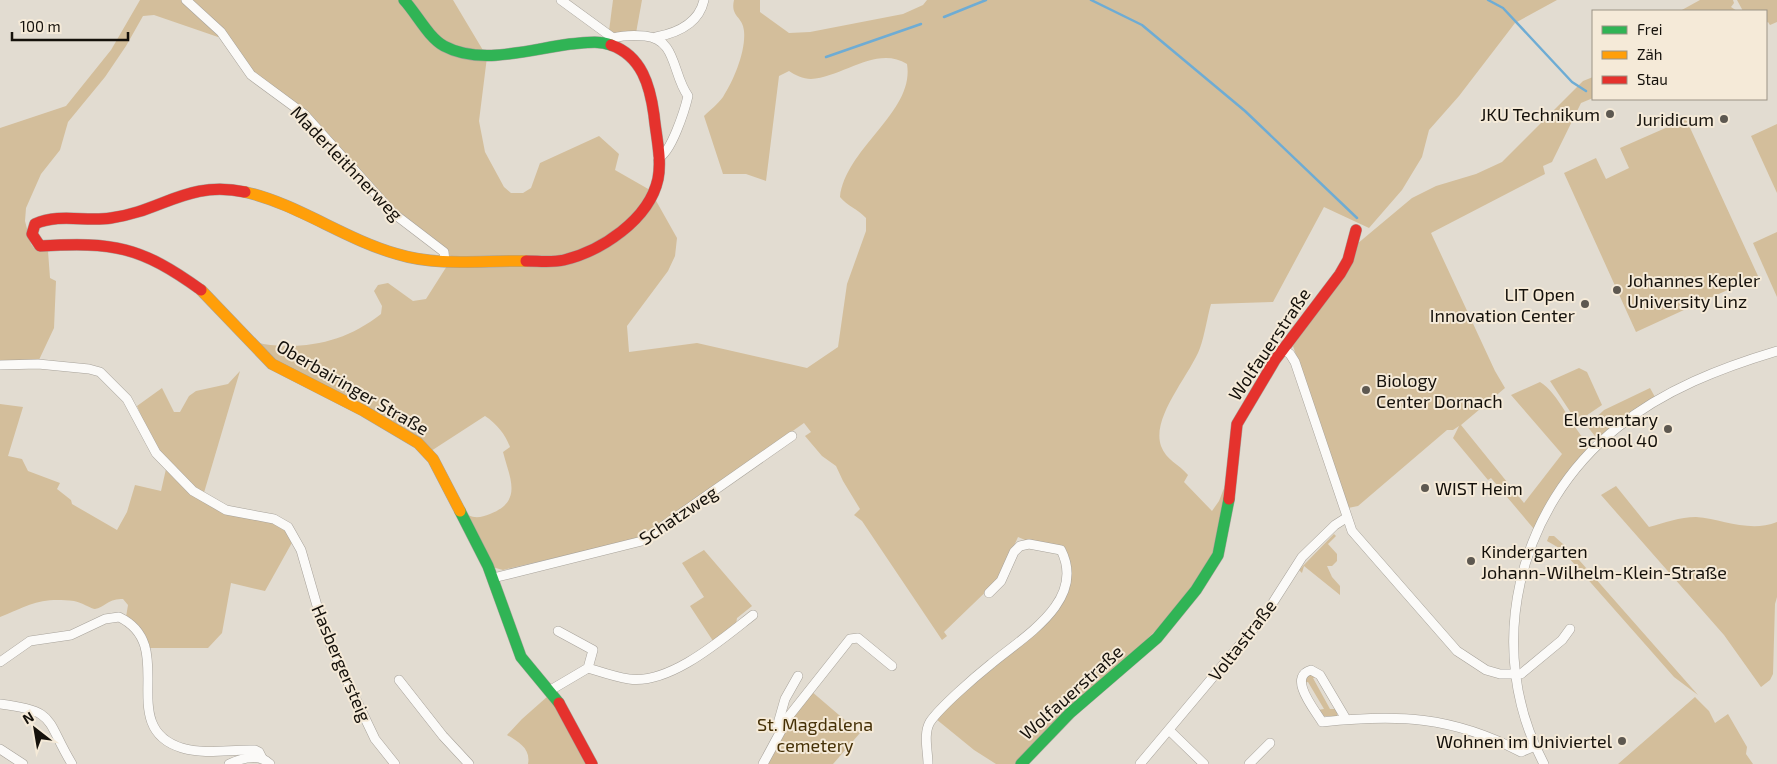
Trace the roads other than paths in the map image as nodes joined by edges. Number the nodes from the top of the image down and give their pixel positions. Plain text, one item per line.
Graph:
1 (186, 0) edge
2 (404, 0) edge
3 (561, 0) edge
4 (704, 0) edge
5 (656, 37) junction
6 (612, 41) junction
7 (658, 158) junction
8 (1356, 230) dead end
9 (445, 261) junction
10 (1283, 349) junction
11 (1777, 351) edge
12 (0, 365) edge
13 (792, 436) dead end
14 (1346, 518) junction
15 (493, 578) junction
16 (989, 593) dead end
17 (752, 615) dead end
18 (1570, 628) dead end
19 (558, 631) dead end
20 (0, 662) edge
21 (892, 666) dead end
22 (588, 668) junction
23 (1514, 675) junction
24 (798, 676) dead end
25 (399, 680) dead end
26 (549, 691) junction
27 (0, 704) edge
28 (1346, 720) junction
29 (1170, 730) junction
30 (779, 732) junction
31 (1270, 743) dead end
32 (1535, 746) junction
33 (0, 749) edge
34 (262, 758) junction
35 (23, 764) edge
36 (72, 764) edge
37 (229, 764) edge
38 (270, 764) edge
39 (394, 764) edge
40 (469, 764) edge
41 (592, 764) edge
42 (763, 764) edge
43 (928, 764) edge
44 (1021, 764) edge
45 (1140, 764) edge
46 (1204, 764) edge
47 (1249, 764) edge
48 (1544, 764) edge

1 - 9 street, Maderleithnerweg
2 - 6 street
3 - 6 street, Oberbairinger Straße
4 - 5 street
5 - 6 street
5 - 7 street
6 - 7 street, Oberbairinger Straße
7 - 9 street, Oberbairinger Straße
8 - 10 street, Wolfauerstraße
9 - 15 street, Oberbairinger Straße
10 - 14 street
10 - 44 street, Wolfauerstraße
11 - 23 street
12 - 39 street, Hasbergersteig
13 - 15 street, Schatzweg
14 - 23 street
14 - 29 street, Voltastraße
15 - 26 street, Oberbairinger Straße
16 - 43 street
17 - 22 street
18 - 23 street
19 - 22 street
20 - 34 street
21 - 30 street
22 - 26 street
23 - 32 street
24 - 30 street
25 - 40 street
26 - 41 street, Oberbairinger Straße
27 - 36 street
28 - 28 street
28 - 32 street
29 - 45 street, Voltastraße
29 - 46 street
30 - 42 street
31 - 47 street
32 - 48 street
33 - 35 street
34 - 37 street
34 - 38 street

